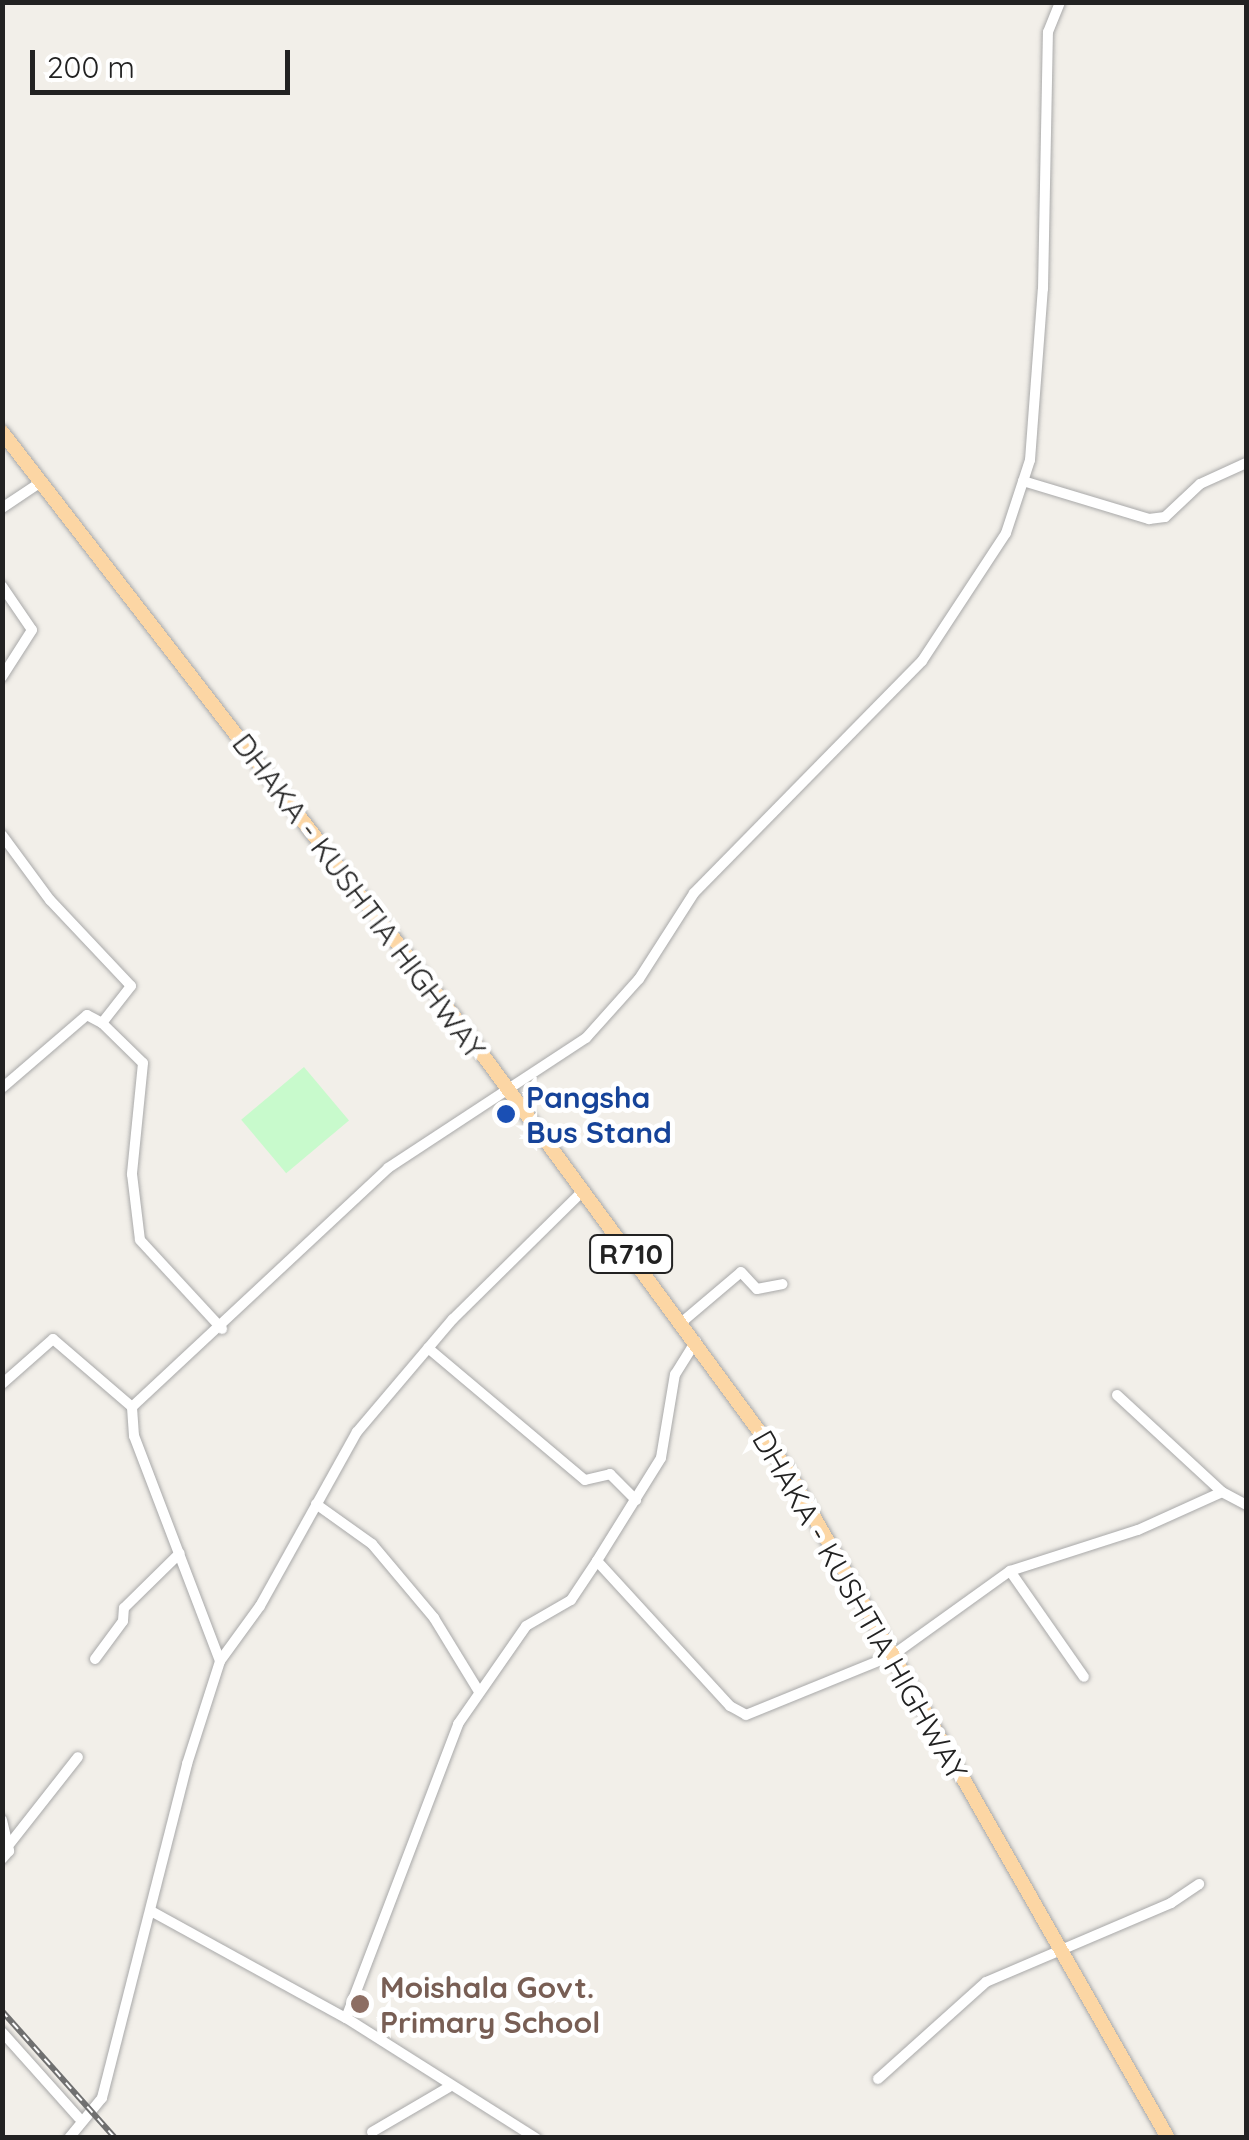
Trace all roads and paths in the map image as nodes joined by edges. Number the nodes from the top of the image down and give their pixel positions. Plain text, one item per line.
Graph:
1 (1060, 2) edge
2 (2, 432) edge
3 (1246, 462) edge
4 (41, 482) junction
5 (1023, 482) junction
6 (2, 508) edge
7 (2, 586) edge
8 (2, 677) edge
9 (2, 835) edge
10 (102, 1024) junction
11 (2, 1088) edge
12 (506, 1088) junction
13 (583, 1191) junction
14 (783, 1284) dead end
15 (682, 1322) junction
16 (222, 1330) junction
17 (696, 1341) junction
18 (428, 1348) junction
19 (2, 1384) edge
20 (1118, 1395) dead end
21 (132, 1407) junction
22 (1222, 1492) junction
23 (636, 1500) junction
24 (316, 1504) junction
25 (1246, 1505) edge
26 (180, 1553) junction
27 (598, 1561) junction
28 (1010, 1571) junction
29 (893, 1654) junction
30 (95, 1659) dead end
31 (220, 1661) junction
32 (1084, 1677) dead end
33 (478, 1690) junction
34 (78, 1757) dead end
35 (2, 1820) edge
36 (8, 1846) junction
37 (2, 1859) edge
38 (1199, 1884) dead end
39 (151, 1910) junction
40 (1060, 1952) junction
41 (346, 2018) junction
42 (2, 2032) edge
43 (878, 2079) dead end
44 (448, 2087) junction
45 (79, 2118) junction
46 (372, 2132) dead end
47 (69, 2138) edge
48 (536, 2138) edge
49 (1168, 2138) edge

1 - 5 street
2 - 4 main road, DHAKA - KUSHTIA HIGHWAY / R710
3 - 5 street
4 - 6 street
4 - 12 main road, DHAKA - KUSHTIA HIGHWAY / R710
5 - 12 street
7 - 8 street
9 - 10 street
10 - 11 street
10 - 16 street
12 - 13 main road, DHAKA - KUSHTIA HIGHWAY / R710
12 - 16 street
13 - 15 main road, DHAKA - KUSHTIA HIGHWAY / R710
13 - 18 street
14 - 15 street
15 - 17 main road, DHAKA - KUSHTIA HIGHWAY / R710
16 - 21 street
17 - 23 street
17 - 29 main road, DHAKA - KUSHTIA HIGHWAY / R710
18 - 23 street
18 - 24 street
19 - 21 street
20 - 22 street
21 - 26 street
22 - 25 street
22 - 28 street
23 - 27 street
24 - 31 street
24 - 33 street
26 - 30 street
26 - 31 street
27 - 29 street
27 - 33 street
28 - 29 street
28 - 32 street
29 - 40 main road, DHAKA - KUSHTIA HIGHWAY / R710
31 - 39 street
33 - 41 street
34 - 36 street
35 - 36 street
36 - 37 street
38 - 40 street
39 - 41 street
39 - 45 street
40 - 43 street
40 - 49 main road, DHAKA - KUSHTIA HIGHWAY / R710
41 - 44 street
42 - 45 street
44 - 46 street
44 - 48 street
45 - 47 street

